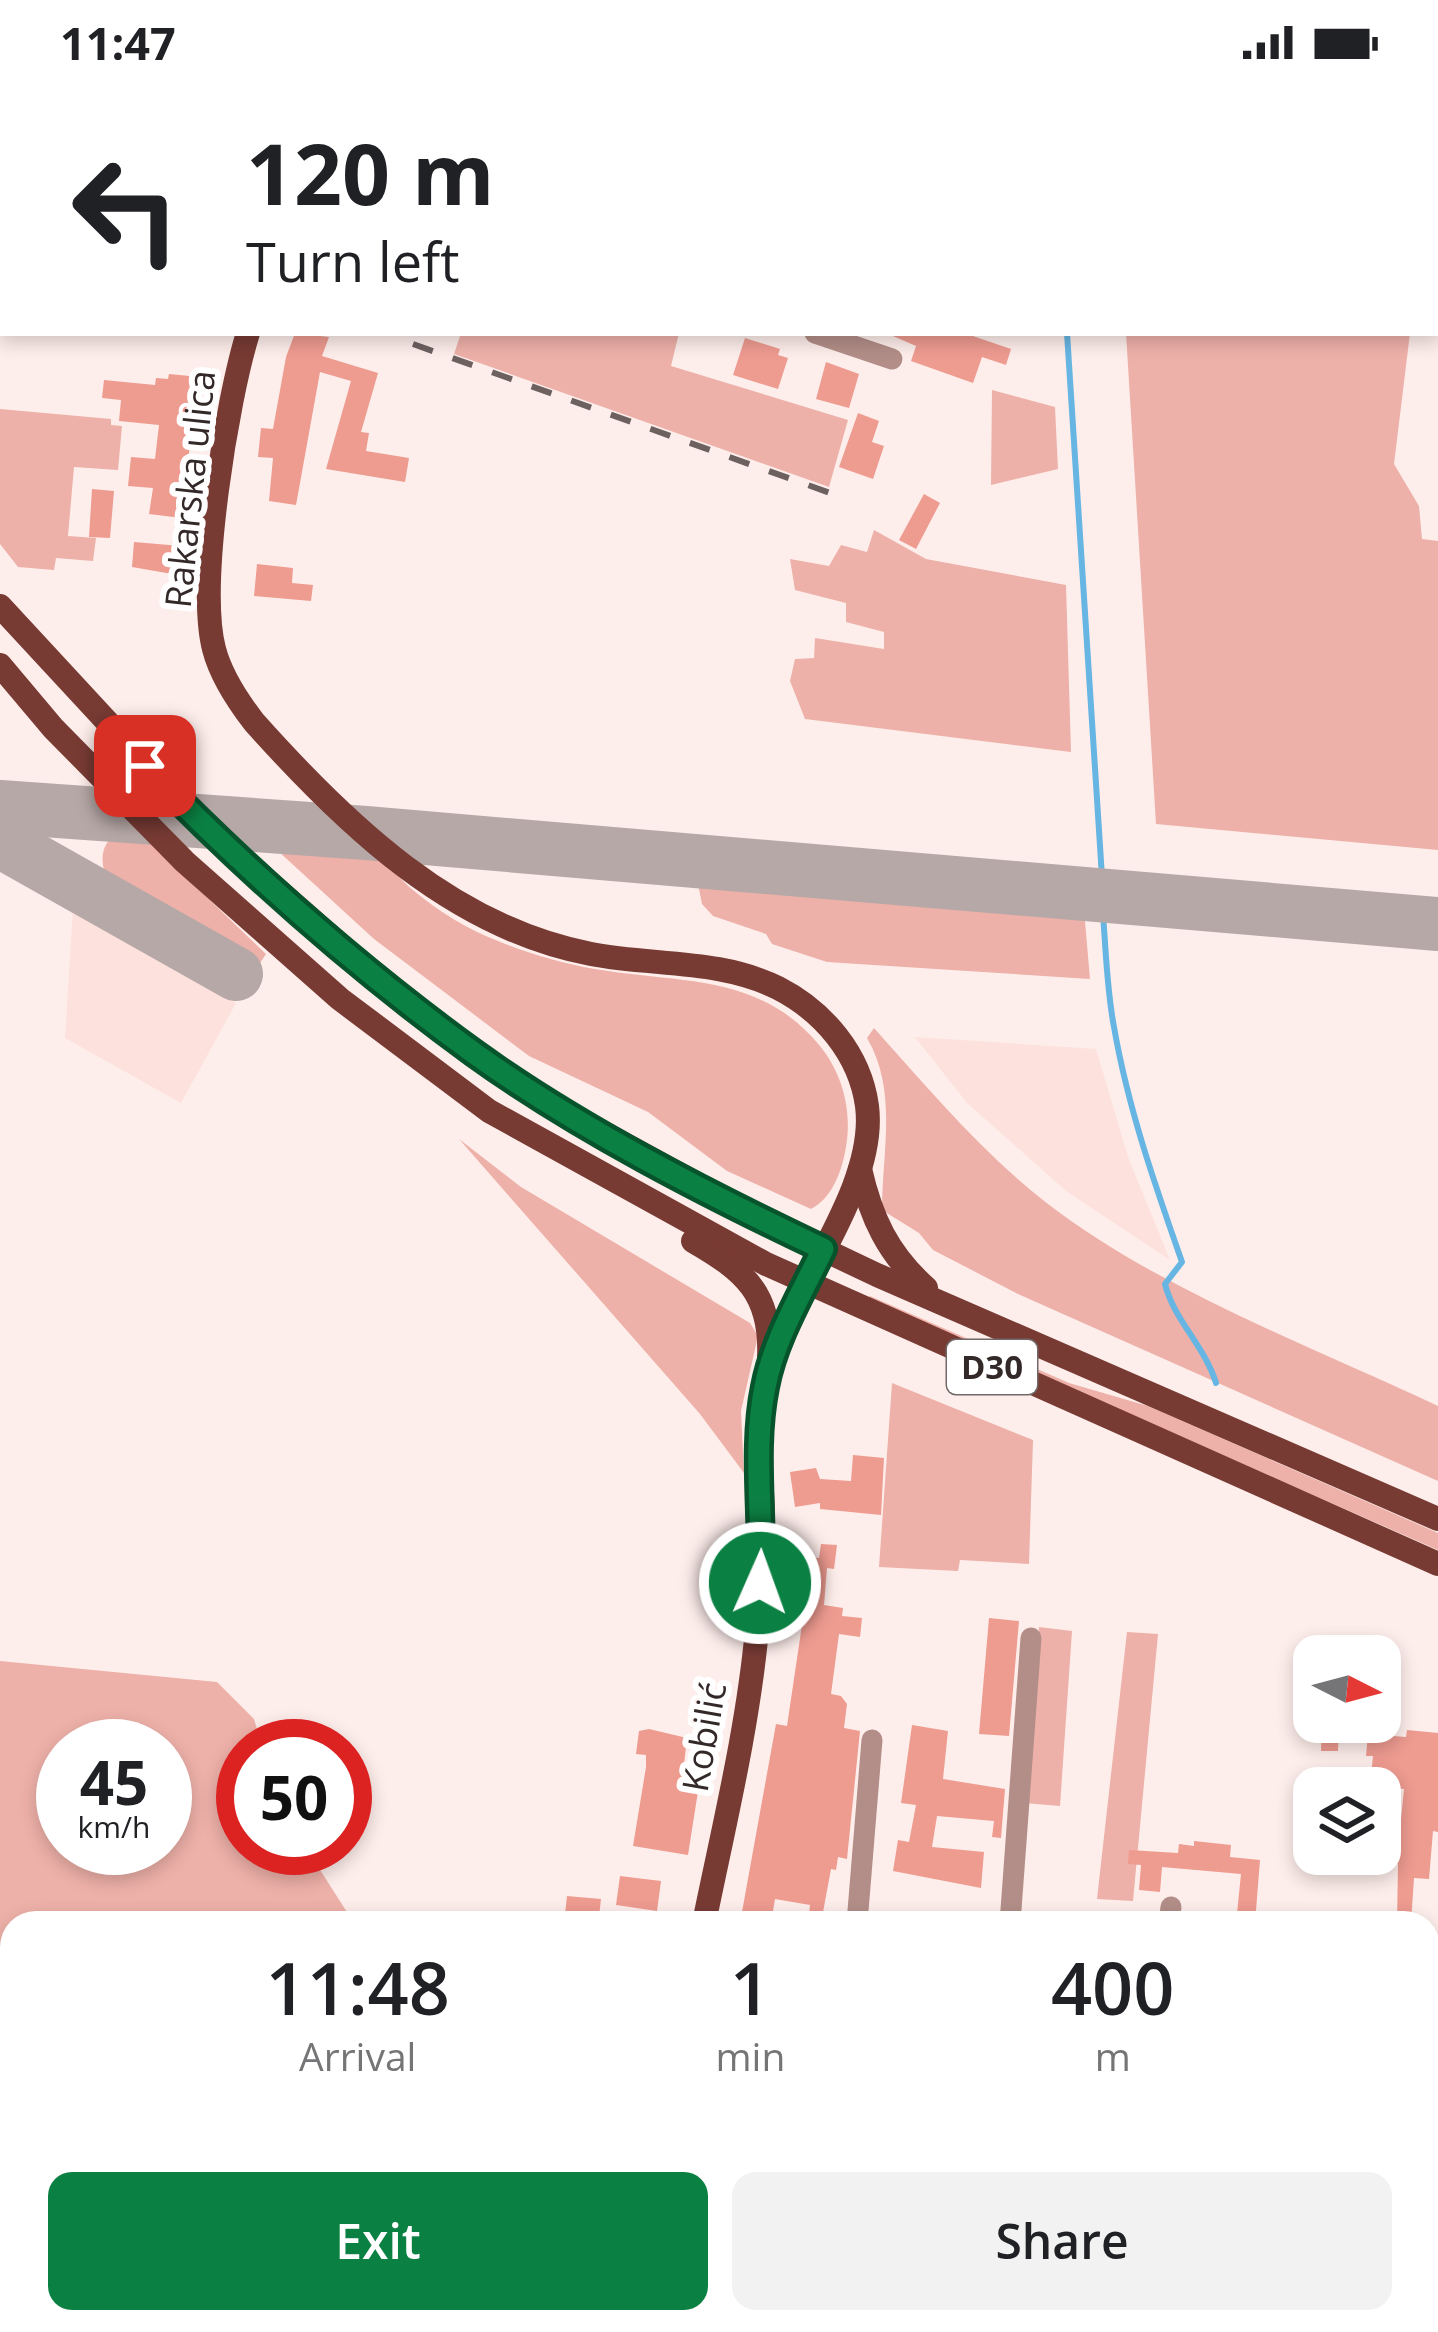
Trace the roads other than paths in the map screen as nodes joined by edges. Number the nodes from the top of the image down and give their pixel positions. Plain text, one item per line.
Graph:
1 (247, 336) edge
2 (824, 336) edge
3 (892, 359) dead end
4 (0, 606) edge
5 (0, 665) edge
6 (562, 1153) junction
7 (859, 1168) junction
8 (823, 1249) junction
9 (807, 1284) junction
10 (941, 1301) junction
11 (769, 1369) junction
12 (1438, 1519) edge
13 (1438, 1564) edge
14 (1031, 1638) dead end
15 (872, 1740) dead end
16 (707, 1911) edge
17 (858, 1911) edge
18 (1011, 1911) edge

1 - 7 main road, Rakarska ulica
2 - 3 street
4 - 8 main road, D30
5 - 6 main road, D30
6 - 9 main road, D30
6 - 11 main road
7 - 8 main road, Kobilić
7 - 10 main road
8 - 9 main road, Kobilić
8 - 10 main road, D30
9 - 11 main road, Kobilić
9 - 13 main road, D30
10 - 12 main road, D30
11 - 16 main road, Kobilić
14 - 18 street
15 - 17 street

